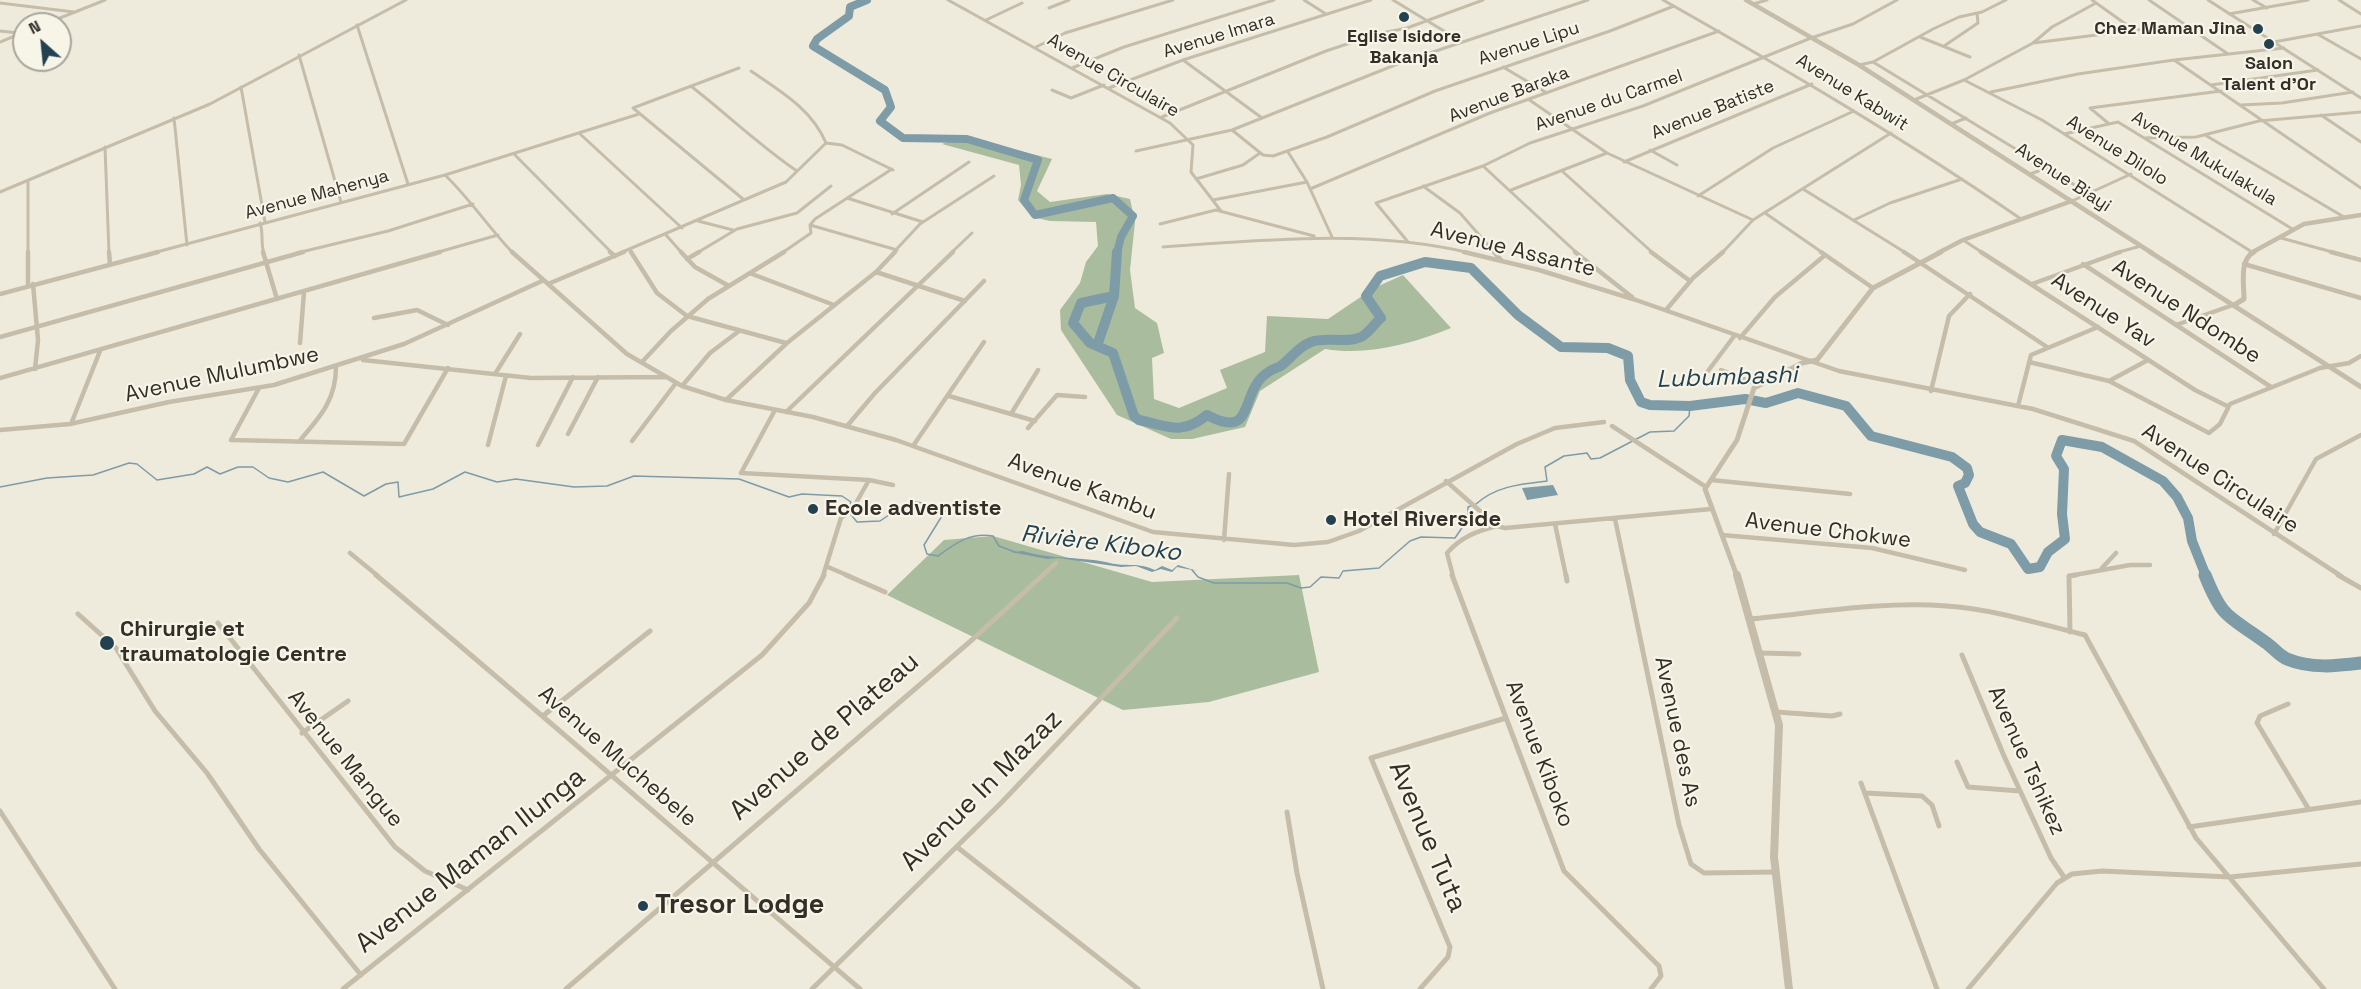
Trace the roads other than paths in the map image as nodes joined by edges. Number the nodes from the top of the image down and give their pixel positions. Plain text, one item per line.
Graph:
1 (105, 0) edge
2 (406, 0) edge
3 (948, 0) edge
4 (1069, 0) edge
5 (1173, 0) edge
6 (1274, 0) edge
7 (1304, 0) edge
8 (1371, 0) edge
9 (1393, 0) edge
10 (1483, 0) edge
11 (1588, 0) edge
12 (1663, 0) edge
13 (1746, 0) edge
14 (1767, 0) edge
15 (1897, 0) edge
16 (2006, 0) edge
17 (2092, 0) edge
18 (2149, 0) edge
19 (2208, 0) edge
20 (2253, 0) edge
21 (2308, 0) edge
22 (2339, 0) edge
23 (0, 3) edge
24 (1022, 3) dead end
25 (2096, 3) junction
26 (1753, 4) junction
27 (1674, 6) junction
28 (1049, 8) dead end
29 (2267, 8) junction
30 (74, 12) joint
31 (1977, 13) junction
32 (1326, 14) junction
33 (2229, 14) junction
34 (2361, 14) edge
35 (986, 20) junction
36 (1425, 22) junction
37 (2184, 24) junction
38 (357, 25) junction
39 (2361, 26) edge
40 (2134, 30) junction
41 (1719, 31) junction
42 (2319, 35) junction
43 (1920, 37) junction
44 (1811, 38) junction
45 (1463, 42) junction
46 (2274, 42) junction
47 (2033, 44) junction
48 (1944, 46) junction
49 (1036, 47) junction
50 (2283, 48) junction
51 (2229, 54) junction
52 (299, 55) junction
53 (1767, 56) junction
54 (1970, 57) dead end
55 (2361, 59) edge
56 (1183, 60) junction
57 (2175, 60) junction
58 (1873, 62) junction
59 (1859, 65) junction
60 (1503, 67) junction
61 (1072, 68) junction
62 (739, 69) dead end
63 (2318, 70) junction
64 (751, 71) dead end
65 (1964, 80) junction
66 (1812, 84) junction
67 (1104, 85) junction
68 (2211, 85) junction
69 (241, 87) junction
70 (692, 87) junction
71 (1109, 88) junction
72 (1052, 90) dead end
73 (1226, 91) junction
74 (1992, 92) junction
75 (2220, 92) junction
76 (1547, 93) junction
77 (2358, 95) edge
78 (1928, 96) junction
79 (1528, 99) junction
80 (1914, 100) junction
81 (2241, 105) junction
82 (1854, 111) junction
83 (2361, 112) edge
84 (639, 114) junction
85 (2321, 115) junction
86 (1162, 117) junction
87 (174, 118) junction
88 (1262, 118) junction
89 (1966, 118) junction
90 (2263, 121) junction
91 (2109, 123) junction
92 (1951, 124) junction
93 (1572, 129) junction
94 (1232, 130) junction
95 (1891, 133) junction
96 (579, 134) junction
97 (2063, 134) junction
98 (2205, 135) junction
99 (2141, 138) junction
100 (1190, 141) junction
101 (826, 142) junction
102 (2361, 142) edge
103 (105, 147) junction
104 (1650, 150) junction
105 (1136, 151) dead end
106 (1288, 152) junction
107 (1260, 153) junction
108 (1607, 153) junction
109 (514, 154) junction
110 (969, 162) dead end
111 (1624, 162) junction
112 (1677, 165) dead end
113 (1483, 166) junction
114 (2047, 168) junction
115 (796, 171) junction
116 (1562, 171) junction
117 (2030, 174) junction
118 (2131, 174) junction
119 (445, 175) junction
120 (994, 176) dead end
121 (1196, 179) junction
122 (1962, 179) junction
123 (28, 180) junction
124 (1307, 182) junction
125 (408, 184) junction
126 (831, 186) dead end
127 (1423, 186) junction
128 (2078, 187) dead end
129 (2361, 188) edge
130 (1310, 189) junction
131 (1803, 189) junction
132 (1511, 190) junction
133 (0, 192) edge
134 (1698, 195) junction
135 (846, 198) junction
136 (743, 199) junction
137 (1213, 200) junction
138 (2072, 201) junction
139 (340, 202) junction
140 (473, 204) junction
141 (1221, 211) junction
142 (1765, 213) junction
143 (892, 214) junction
144 (2344, 217) junction
145 (2361, 217) edge
146 (2020, 219) junction
147 (1753, 220) junction
148 (1854, 220) junction
149 (698, 221) junction
150 (923, 222) junction
151 (263, 223) junction
152 (1160, 224) dead end
153 (810, 225) junction
154 (682, 228) junction
155 (733, 230) junction
156 (2294, 230) junction
157 (972, 233) dead end
158 (498, 235) junction
159 (666, 236) junction
160 (1316, 237) junction
161 (1332, 237) junction
162 (2281, 238) junction
163 (1963, 240) junction
164 (1408, 243) junction
165 (187, 245) junction
166 (2141, 246) junction
167 (1163, 248) dead end
168 (630, 250) junction
169 (897, 250) junction
170 (2252, 252) junction
171 (615, 256) junction
172 (1824, 256) junction
173 (687, 259) junction
174 (1501, 260) junction
175 (2361, 260) edge
176 (268, 262) junction
177 (1919, 262) junction
178 (2083, 264) junction
179 (2244, 264) junction
180 (110, 265) junction
181 (876, 272) junction
182 (752, 274) junction
183 (542, 281) junction
184 (984, 281) dead end
185 (1690, 281) junction
186 (548, 284) junction
187 (2032, 284) junction
188 (31, 285) junction
189 (729, 286) junction
190 (917, 286) junction
191 (1873, 288) junction
192 (304, 292) junction
193 (0, 294) edge
194 (1970, 294) junction
195 (2361, 298) edge
196 (277, 299) junction
197 (1636, 300) junction
198 (965, 301) junction
199 (834, 305) junction
200 (2234, 305) junction
201 (1666, 310) junction
202 (687, 316) junction
203 (374, 318) dead end
204 (448, 325) junction
205 (2176, 325) junction
206 (2098, 327) junction
207 (36, 328) junction
208 (739, 331) junction
209 (520, 334) dead end
210 (1734, 335) junction
211 (0, 337) edge
212 (1740, 338) junction
213 (984, 342) dead end
214 (300, 343) dead end
215 (787, 343) junction
216 (2047, 347) junction
217 (100, 351) junction
218 (2361, 356) edge
219 (360, 360) junction
220 (2148, 360) junction
221 (642, 362) junction
222 (1807, 362) junction
223 (2029, 362) junction
224 (2328, 366) junction
225 (336, 367) junction
226 (649, 367) junction
227 (448, 368) junction
228 (35, 369) junction
229 (1038, 370) dead end
230 (1721, 370) dead end
231 (1707, 371) dead end
232 (495, 374) junction
233 (506, 376) junction
234 (573, 377) junction
235 (598, 377) junction
236 (643, 377) junction
237 (667, 377) junction
238 (0, 378) edge
239 (2109, 381) junction
240 (676, 383) junction
241 (1759, 384) junction
242 (681, 386) junction
243 (2271, 387) junction
244 (2361, 387) edge
245 (259, 388) junction
246 (1931, 391) junction
247 (949, 396) junction
248 (1084, 397) dead end
249 (726, 400) junction
250 (2018, 406) junction
251 (2227, 406) junction
252 (775, 410) junction
253 (786, 412) junction
254 (1011, 414) junction
255 (1035, 421) junction
256 (1604, 422) dead end
257 (70, 424) junction
258 (848, 426) junction
259 (1612, 426) dead end
260 (1028, 428) dead end
261 (0, 430) edge
262 (568, 434) dead end
263 (2361, 435) edge
264 (301, 440) junction
265 (632, 441) dead end
266 (488, 445) dead end
267 (538, 445) dead end
268 (913, 446) junction
269 (1230, 474) dead end
270 (868, 480) junction
271 (1711, 480) junction
272 (1446, 481) junction
273 (893, 485) dead end
274 (1706, 487) junction
275 (1850, 494) dead end
276 (1711, 509) junction
277 (1615, 519) junction
278 (1555, 524) junction
279 (1497, 526) junction
280 (2274, 534) junction
281 (1722, 535) junction
282 (1224, 540) junction
283 (350, 553) dead end
284 (2116, 553) dead end
285 (1056, 563) dead end
286 (2150, 566) dead end
287 (828, 567) junction
288 (2101, 569) junction
289 (1965, 570) dead end
290 (1567, 581) dead end
291 (2361, 588) edge
292 (885, 592) dead end
293 (78, 614) dead end
294 (1178, 618) dead end
295 (1750, 619) junction
296 (218, 623) dead end
297 (650, 632) dead end
298 (2070, 632) junction
299 (1760, 653) junction
300 (1799, 654) dead end
301 (1962, 655) dead end
302 (348, 701) dead end
303 (2288, 704) dead end
304 (1776, 712) junction
305 (1840, 714) dead end
306 (544, 715) junction
307 (1506, 718) junction
308 (302, 733) junction
309 (1957, 762) dead end
310 (611, 777) junction
311 (1861, 783) dead end
312 (2020, 791) junction
313 (1865, 793) junction
314 (2361, 802) edge
315 (2308, 808) junction
316 (0, 811) edge
317 (1287, 812) dead end
318 (1939, 826) dead end
319 (2189, 827) junction
320 (957, 847) junction
321 (712, 862) junction
322 (2361, 864) edge
323 (1776, 872) junction
324 (2064, 877) junction
325 (2230, 877) junction
326 (469, 890) junction
327 (836, 967) junction
328 (361, 975) junction
329 (115, 989) edge
330 (344, 989) edge
331 (566, 989) edge
332 (812, 989) edge
333 (860, 989) edge
334 (1138, 989) edge
335 (1323, 989) edge
336 (1420, 989) edge
337 (1651, 989) edge
338 (1789, 989) edge
339 (1937, 989) edge
340 (1968, 989) edge
341 (2324, 989) edge

1 - 30 street
2 - 38 street
3 - 35 street, Avenue Circulaire
4 - 28 street
5 - 49 street
6 - 61 street
7 - 32 street
8 - 32 street, Avenue Imara
9 - 36 street
10 - 36 street
11 - 45 street
12 - 27 street, Avenue Kabwit
13 - 26 street, Avenue Biayi
14 - 26 street
15 - 44 street, Avenue du Carmel
16 - 31 street
17 - 25 street
18 - 37 street
19 - 33 street
20 - 29 street
21 - 29 street
22 - 34 street
23 - 30 street
24 - 35 street
25 - 40 street
25 - 47 street
26 - 44 street, Avenue Biayi
27 - 41 street, Avenue Kabwit
27 - 60 street, Avenue Lipu
29 - 33 street
31 - 43 street
31 - 48 street
32 - 56 street, Avenue Imara
33 - 46 street
35 - 49 street, Avenue Circulaire
36 - 45 street
36 - 73 street
37 - 40 street
37 - 51 street
38 - 52 street
38 - 125 street
39 - 42 street
40 - 47 street
41 - 53 street, Avenue Kabwit
41 - 76 street, Avenue Baraka
42 - 46 street
42 - 55 street
43 - 48 street
43 - 58 street
44 - 53 street, Avenue du Carmel
44 - 59 street, Avenue Biayi
45 - 88 street
46 - 50 street
47 - 65 street
48 - 54 street
49 - 61 street, Avenue Circulaire
50 - 51 street
50 - 63 street
51 - 57 street
52 - 69 street
52 - 139 street
53 - 66 street, Avenue Kabwit
53 - 93 street, Avenue du Carmel
56 - 71 street, Avenue Imara
56 - 73 street
57 - 68 street
57 - 74 street
58 - 59 street
58 - 78 street
59 - 80 street, Avenue Biayi
60 - 76 street
60 - 106 street, Avenue Lipu
61 - 67 street, Avenue Circulaire
62 - 70 street
63 - 68 street
63 - 77 street
64 - 101 street
65 - 74 street, Avenue Dilolo
65 - 78 street
66 - 82 street, Avenue Kabwit
66 - 104 street, Avenue Batiste
67 - 71 street, Avenue Circulaire
67 - 72 street
68 - 75 street
69 - 87 street
69 - 151 street
70 - 84 street
70 - 115 street
71 - 86 street, Avenue Circulaire
73 - 86 street
73 - 88 street
74 - 97 street, Avenue Dilolo
75 - 81 street
75 - 91 street
76 - 79 street, Avenue Baraka
77 - 81 street
78 - 80 street
78 - 89 street
79 - 93 street
79 - 130 street, Avenue Baraka
80 - 92 street, Avenue Biayi
81 - 90 street
82 - 95 street, Avenue Kabwit
82 - 134 street
83 - 85 street
84 - 96 street, Avenue Mahenya
84 - 136 street
85 - 90 street
85 - 102 street
86 - 100 street, Avenue Circulaire
87 - 103 street
87 - 165 street
88 - 94 street
89 - 92 street
89 - 114 street
90 - 98 street
90 - 129 street
91 - 97 street, Avenue Mukulakula
91 - 99 street, Avenue Mukulakula
92 - 117 street, Avenue Biayi
93 - 108 street
93 - 113 street, Avenue du Carmel
94 - 100 street
94 - 107 street
95 - 122 street, Avenue Kabwit
95 - 131 street
96 - 109 street, Avenue Mahenya
96 - 154 street
97 - 118 street, Avenue Dilolo
98 - 99 street
98 - 144 street
99 - 156 street, Avenue Mukulakula
100 - 105 street
100 - 121 street, Avenue Circulaire
101 - 115 street
101 - 135 street
103 - 123 street
103 - 180 street
104 - 111 street, Avenue Batiste
104 - 112 street
106 - 107 street, Avenue Lipu
106 - 124 street
107 - 121 street, Avenue Lipu
108 - 111 street
108 - 116 street
109 - 119 street, Avenue Mahenya
109 - 171 street
110 - 143 street
111 - 134 street
113 - 127 street, Avenue du Carmel
113 - 132 street
114 - 117 street
114 - 128 street
115 - 136 street
116 - 132 street
116 - 185 street
117 - 138 street, Avenue Biayi
118 - 138 street
118 - 170 street, Avenue Dilolo
119 - 125 street, Avenue Mahenya
119 - 140 street, Avenue Kambu
120 - 150 street
121 - 137 street
122 - 146 street, Avenue Kabwit
122 - 148 street
123 - 133 street
123 - 188 street
124 - 130 street
124 - 137 street
125 - 139 street, Avenue Mahenya
126 - 155 street
127 - 164 street, Avenue du Carmel
127 - 174 street
130 - 161 street
131 - 142 street
131 - 148 street
132 - 197 street
134 - 147 street
135 - 143 street
135 - 153 street
136 - 149 street
137 - 141 street
138 - 146 street
138 - 166 street, Avenue Biayi
139 - 151 street, Avenue Mahenya
140 - 158 street, Avenue Kambu
140 - 176 street
141 - 152 street
141 - 160 street
142 - 147 street
142 - 172 street
143 - 150 street
144 - 145 street
144 - 156 street
146 - 163 street
147 - 185 street
148 - 177 street
149 - 154 street
149 - 155 street
150 - 169 street
151 - 165 street, Avenue Mahenya
151 - 176 street
153 - 169 street
153 - 182 street
154 - 159 street
155 - 173 street
156 - 162 street
157 - 190 street
158 - 183 street, Avenue Kambu
158 - 192 street
159 - 168 street
159 - 173 street
160 - 161 street, Avenue Assante
160 - 167 street, Avenue Assante
161 - 164 street, Avenue Assante
162 - 170 street
162 - 175 street
163 - 177 street
163 - 187 street, Avenue Yav
164 - 174 street, Avenue Assante
165 - 180 street, Avenue Mahenya
166 - 178 street
166 - 200 street, Avenue Biayi
168 - 171 street
168 - 202 street
169 - 181 street
170 - 179 street
171 - 186 street
172 - 191 street
172 - 212 street
173 - 189 street
174 - 197 street, Avenue Assante
176 - 196 street
176 - 207 street
177 - 191 street
177 - 194 street
178 - 187 street
178 - 205 street, Avenue Ndombe
179 - 195 street
179 - 200 street
180 - 188 street, Avenue Mahenya
181 - 190 street
181 - 199 street
182 - 189 street
182 - 199 street
183 - 186 street, Avenue Kambu
183 - 204 street, Avenue Mulumbwe
184 - 198 street
185 - 201 street
186 - 221 street, Avenue Kambu
187 - 206 street, Avenue Yav
188 - 193 street, Avenue Mahenya
188 - 207 street
189 - 202 street
190 - 198 street
190 - 253 street
191 - 222 street
192 - 196 street
192 - 214 street
194 - 216 street
194 - 246 street
196 - 217 street
197 - 201 street, Avenue Assante
198 - 258 street
199 - 215 street
200 - 205 street
200 - 224 street, Avenue Biayi
201 - 210 street, Avenue Assante
202 - 208 street
202 - 221 street
203 - 204 street
204 - 219 street, Avenue Mulumbwe
205 - 243 street, Avenue Ndombe
206 - 216 street
206 - 220 street, Avenue Yav
207 - 211 street
207 - 228 street
208 - 215 street
208 - 242 street
209 - 232 street
210 - 212 street, Avenue Assante
210 - 231 street
212 - 222 street, Avenue Assante
213 - 247 street
215 - 249 street
216 - 223 street
217 - 228 street
217 - 257 street
218 - 224 street
219 - 225 street, Avenue Mulumbwe
219 - 227 street
220 - 239 street
220 - 251 street, Avenue Yav
221 - 226 street, Avenue Kambu
222 - 241 street
222 - 246 street, Avenue Circulaire
223 - 239 street
223 - 250 street
224 - 243 street
224 - 244 street, Avenue Biayi
225 - 245 street, Avenue Mulumbwe
225 - 264 street
226 - 236 street
226 - 237 street, Avenue Kambu
227 - 232 street
227 - 264 street
228 - 238 street
229 - 254 street
230 - 241 street
232 - 233 street
233 - 234 street
233 - 266 street
234 - 235 street
234 - 267 street
235 - 236 street
235 - 262 street
236 - 237 street
237 - 240 street, Avenue Kambu
239 - 251 street
240 - 242 street, Avenue Kambu
240 - 265 street
241 - 271 street
242 - 249 street, Avenue Kambu
243 - 251 street
245 - 257 street, Avenue Mulumbwe
245 - 264 street
246 - 250 street, Avenue Circulaire
247 - 254 street
247 - 268 street
248 - 255 street
249 - 252 street, Avenue Kambu
250 - 280 street, Avenue Circulaire
252 - 253 street, Avenue Kambu
252 - 270 street
253 - 258 street, Avenue Kambu
254 - 255 street
255 - 260 street
256 - 272 street, Avenue Kambu
257 - 261 street, Avenue Mulumbwe
258 - 268 street, Avenue Kambu
259 - 274 street
263 - 280 street
268 - 282 street, Avenue Kambu
269 - 282 street
270 - 273 street
270 - 287 street, Avenue Maman Ilunga
271 - 274 street
271 - 275 street
272 - 279 street
272 - 282 street, Avenue Kambu
274 - 276 street
276 - 277 street
276 - 281 street
277 - 278 street
277 - 323 street, Avenue des As
278 - 279 street
278 - 290 street
279 - 307 street, Avenue Kiboko
280 - 291 street, Avenue Circulaire
281 - 289 street, Avenue Chokwe
281 - 295 street
283 - 306 street, Avenue Muchebele
284 - 288 street
285 - 321 street, Avenue de Plateau
286 - 288 street
287 - 292 street
287 - 310 street, Avenue Maman Ilunga
288 - 298 street
293 - 328 street
294 - 320 street, Avenue In Mazaz
295 - 298 street
295 - 299 street
296 - 308 street, Avenue Mangue
297 - 306 street
298 - 319 street
299 - 300 street
299 - 304 street
301 - 312 street, Avenue Tshikez
302 - 308 street
303 - 315 street
304 - 305 street
304 - 323 street
306 - 310 street, Avenue Muchebele
307 - 336 street, Avenue Tuta
307 - 337 street, Avenue Kiboko
308 - 326 street, Avenue Mangue
309 - 312 street
310 - 321 street, Avenue Muchebele
310 - 326 street, Avenue Maman Ilunga
311 - 313 street
312 - 324 street, Avenue Tshikez
313 - 318 street
313 - 339 street
314 - 315 street
315 - 319 street
316 - 329 street
317 - 335 street
319 - 325 street
320 - 327 street, Avenue In Mazaz
320 - 334 street
321 - 327 street, Avenue Muchebele
321 - 331 street, Avenue de Plateau
322 - 325 street
323 - 338 street
324 - 325 street
324 - 340 street
325 - 341 street
326 - 328 street, Avenue Maman Ilunga
327 - 332 street, Avenue In Mazaz
327 - 333 street, Avenue Muchebele
328 - 330 street, Avenue Maman Ilunga

